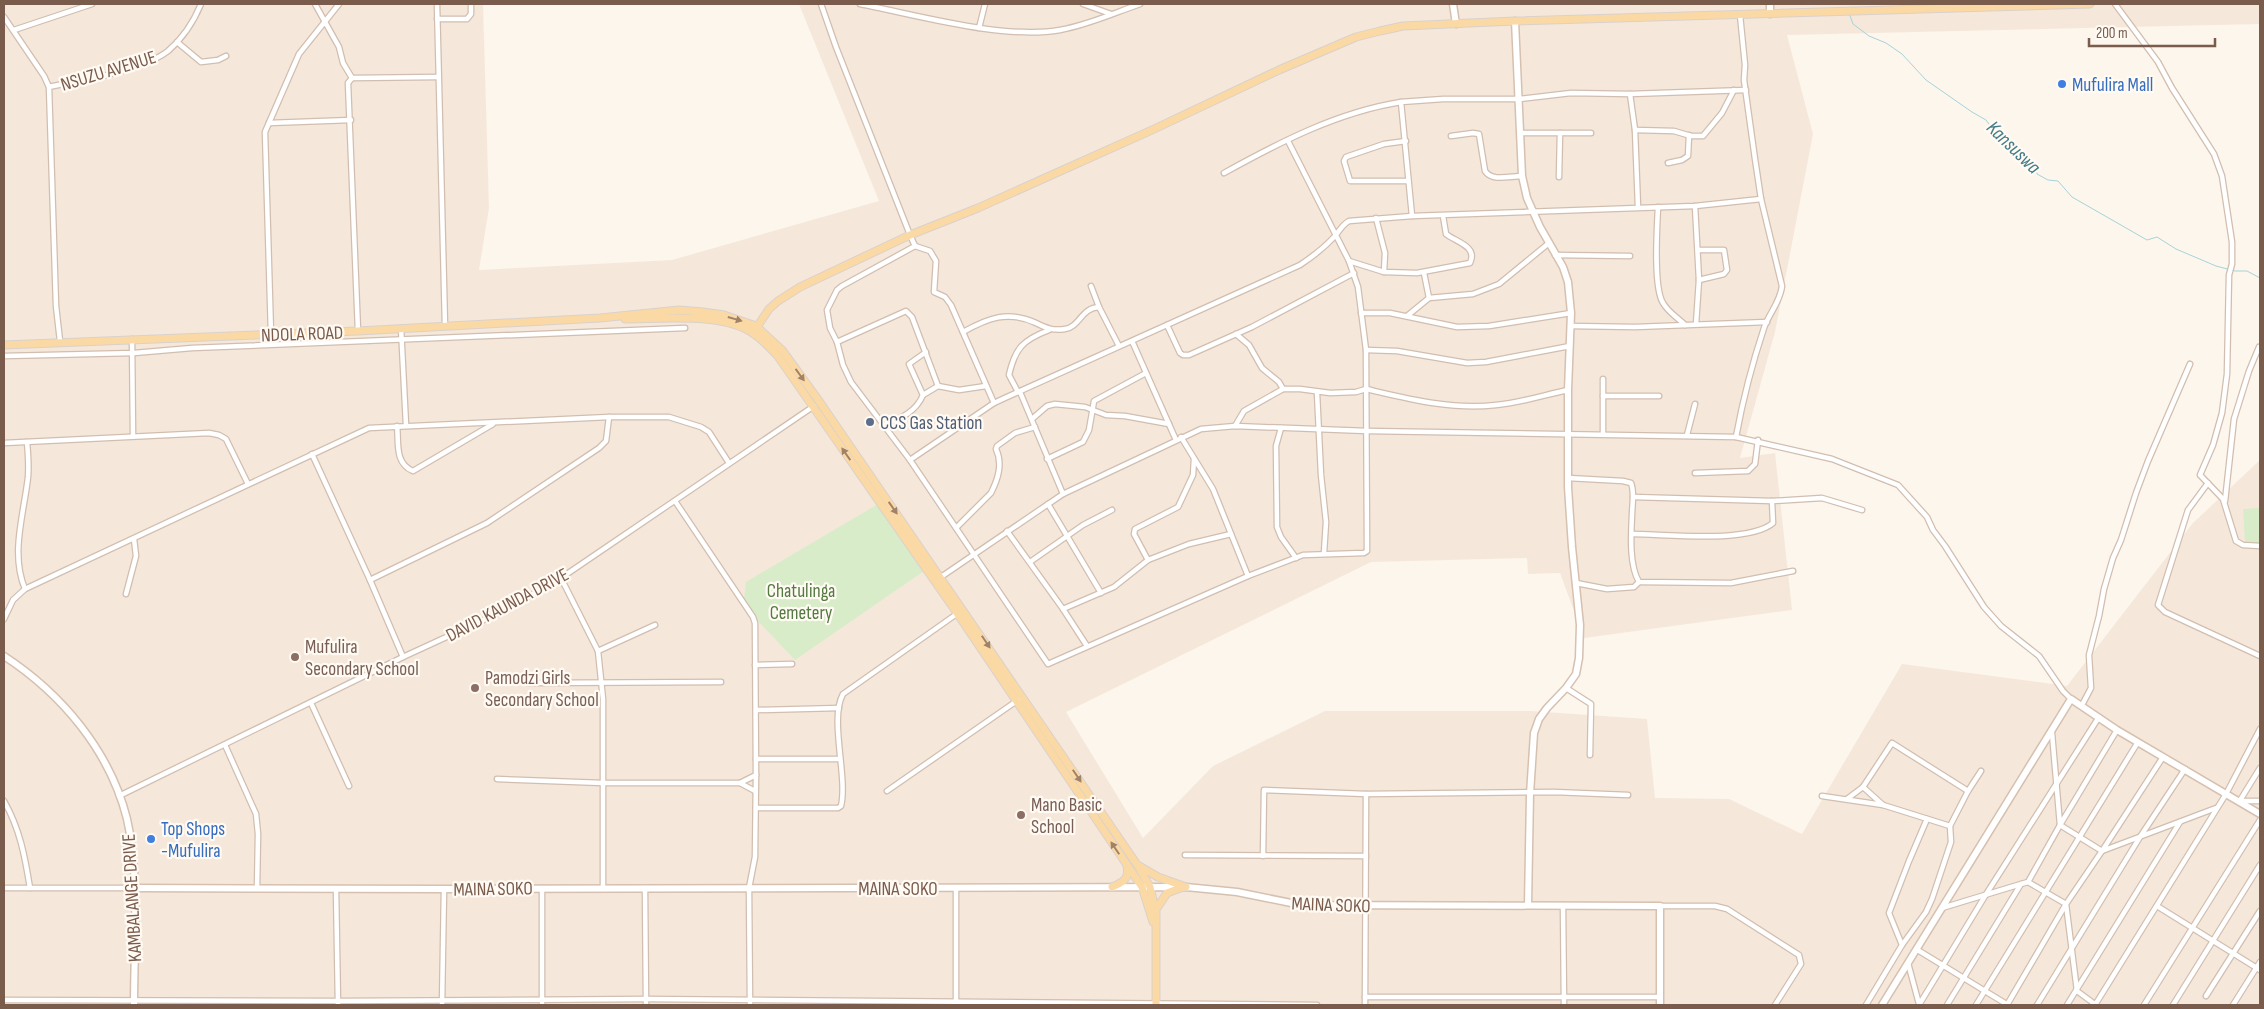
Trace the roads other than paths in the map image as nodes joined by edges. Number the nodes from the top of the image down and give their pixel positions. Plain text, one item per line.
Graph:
1 (92, 4) edge
2 (201, 4) edge
3 (315, 4) edge
4 (339, 4) edge
5 (437, 4) edge
6 (471, 4) edge
7 (821, 4) edge
8 (860, 4) edge
9 (985, 4) edge
10 (1083, 4) edge
11 (1140, 4) edge
12 (1453, 4) edge
13 (1770, 4) edge
14 (2090, 4) edge
15 (2115, 4) edge
16 (1131, 5) edge
17 (1111, 14) junction
18 (1770, 14) junction
19 (1740, 15) junction
20 (4, 17) edge
21 (437, 19) junction
22 (323, 21) junction
23 (1516, 21) junction
24 (1456, 24) junction
25 (979, 28) junction
26 (14, 30) junction
27 (176, 42) junction
28 (226, 56) dead end
29 (438, 76) junction
30 (352, 78) junction
31 (49, 87) junction
32 (1734, 90) junction
33 (1746, 90) junction
34 (1630, 94) junction
35 (1519, 98) junction
36 (1401, 102) junction
37 (351, 120) junction
38 (269, 123) junction
39 (1635, 130) junction
40 (1520, 133) junction
41 (1591, 133) dead end
42 (1560, 134) junction
43 (1451, 136) dead end
44 (1689, 136) junction
45 (1406, 140) junction
46 (1288, 141) junction
47 (1668, 163) dead end
48 (1224, 173) dead end
49 (1522, 176) junction
50 (1559, 177) dead end
51 (1408, 181) junction
52 (1761, 199) junction
53 (1695, 206) junction
54 (1638, 207) junction
55 (1658, 207) junction
56 (1534, 212) junction
57 (1412, 216) junction
58 (1443, 216) junction
59 (1376, 218) junction
60 (910, 235) junction
61 (1336, 235) junction
62 (1549, 243) junction
63 (915, 246) junction
64 (1698, 250) junction
65 (1556, 255) junction
66 (1630, 256) dead end
67 (1349, 261) junction
68 (1384, 272) junction
69 (1354, 273) junction
70 (1424, 273) junction
71 (1699, 280) junction
72 (1091, 286) dead end
73 (1429, 298) junction
74 (1099, 307) junction
75 (1361, 313) junction
76 (1571, 313) junction
77 (1406, 316) junction
78 (592, 319) junction
79 (1766, 322) junction
80 (1685, 324) junction
81 (1696, 324) junction
82 (1167, 325) junction
83 (445, 326) junction
84 (1570, 326) junction
85 (401, 328) junction
86 (685, 328) dead end
87 (754, 329) junction
88 (1049, 330) junction
89 (358, 331) junction
90 (594, 331) junction
91 (963, 332) junction
92 (271, 334) junction
93 (1236, 334) junction
94 (132, 339) junction
95 (403, 340) junction
96 (1132, 341) junction
97 (60, 342) junction
98 (837, 342) junction
99 (4, 345) edge
100 (1119, 346) junction
101 (1570, 346) junction
102 (2259, 347) edge
103 (1366, 350) junction
104 (926, 352) junction
105 (134, 353) junction
106 (4, 356) edge
107 (2190, 364) dead end
108 (1146, 373) junction
109 (1603, 379) dead end
110 (938, 386) junction
111 (986, 386) junction
112 (1366, 388) junction
113 (1283, 389) junction
114 (1568, 390) junction
115 (1019, 392) junction
116 (1317, 393) junction
117 (924, 394) junction
118 (1603, 396) junction
119 (1658, 396) dead end
120 (994, 403) junction
121 (816, 404) junction
122 (1694, 404) dead end
123 (1091, 409) junction
124 (609, 417) junction
125 (1032, 419) junction
126 (494, 423) junction
127 (884, 424) junction
128 (1169, 424) junction
129 (406, 425) junction
130 (397, 426) junction
131 (1235, 426) junction
132 (1035, 427) junction
133 (1280, 428) junction
134 (1319, 430) junction
135 (1367, 431) junction
136 (1603, 433) junction
137 (1569, 434) junction
138 (1688, 435) junction
139 (132, 436) junction
140 (1736, 436) junction
141 (1181, 437) junction
142 (1176, 440) junction
143 (1758, 440) junction
144 (28, 442) junction
145 (4, 443) edge
146 (312, 454) junction
147 (1047, 458) junction
148 (1194, 458) junction
149 (910, 460) junction
150 (729, 463) junction
151 (1695, 473) dead end
152 (1568, 478) junction
153 (2208, 483) junction
154 (248, 484) junction
155 (1063, 494) junction
156 (1633, 497) junction
157 (675, 501) junction
158 (1772, 501) junction
159 (2225, 502) junction
160 (1048, 504) junction
161 (1112, 510) dead end
162 (1862, 510) dead end
163 (956, 527) junction
164 (1007, 531) junction
165 (1231, 534) junction
166 (1632, 534) junction
167 (1067, 537) junction
168 (134, 538) junction
169 (2260, 546) edge
170 (975, 554) junction
171 (1324, 554) junction
172 (1296, 558) junction
173 (1148, 560) junction
174 (1030, 562) junction
175 (1794, 572) dead end
176 (1248, 576) junction
177 (561, 578) junction
178 (938, 579) junction
179 (370, 580) junction
180 (1639, 582) junction
181 (1576, 583) junction
182 (25, 589) junction
183 (1101, 593) junction
184 (126, 594) dead end
185 (1064, 609) junction
186 (960, 611) junction
187 (4, 619) edge
188 (655, 625) dead end
189 (1087, 646) junction
190 (598, 651) junction
191 (4, 656) edge
192 (2260, 656) edge
193 (403, 657) junction
194 (792, 664) dead end
195 (755, 666) junction
196 (720, 682) dead end
197 (528, 683) dead end
198 (602, 684) junction
199 (1566, 688) junction
200 (1022, 696) junction
201 (2071, 699) junction
202 (1016, 702) junction
203 (311, 703) junction
204 (2082, 706) junction
205 (839, 708) junction
206 (757, 710) junction
207 (2099, 717) junction
208 (2260, 729) edge
209 (2117, 730) junction
210 (2052, 733) junction
211 (2138, 742) junction
212 (225, 745) junction
213 (1590, 755) dead end
214 (2163, 757) junction
215 (756, 758) junction
216 (840, 759) junction
217 (2260, 768) edge
218 (2185, 769) junction
219 (1981, 771) dead end
220 (756, 775) junction
221 (498, 779) dead end
222 (2057, 782) junction
223 (603, 783) junction
224 (740, 783) junction
225 (348, 786) dead end
226 (1864, 787) junction
227 (755, 791) junction
228 (887, 791) dead end
229 (1968, 791) junction
230 (1366, 794) junction
231 (1530, 794) junction
232 (2226, 794) junction
233 (1628, 795) dead end
234 (119, 796) junction
235 (1822, 796) dead end
236 (1847, 799) junction
237 (4, 801) edge
238 (2260, 801) edge
239 (2239, 802) junction
240 (1883, 805) junction
241 (756, 808) junction
242 (2216, 808) junction
243 (2260, 814) edge
244 (1927, 819) junction
245 (2260, 820) edge
246 (2180, 822) junction
247 (2060, 825) junction
248 (1950, 826) junction
249 (2079, 837) junction
250 (2140, 838) junction
251 (2102, 851) junction
252 (1184, 855) dead end
253 (1263, 856) junction
254 (1366, 856) junction
255 (2260, 865) edge
256 (1127, 866) junction
257 (1138, 866) junction
258 (2028, 882) junction
259 (2021, 884) junction
260 (1142, 887) junction
261 (1150, 887) junction
262 (1186, 887) junction
263 (4, 888) edge
264 (30, 888) junction
265 (134, 888) junction
266 (542, 888) junction
267 (645, 888) junction
268 (749, 888) junction
269 (956, 888) junction
270 (1112, 888) junction
271 (257, 889) junction
272 (336, 889) junction
273 (444, 889) junction
274 (603, 889) junction
275 (2047, 892) junction
276 (1985, 896) junction
277 (2066, 904) junction
278 (1365, 905) junction
279 (1528, 905) junction
280 (1563, 905) junction
281 (1660, 906) junction
282 (2157, 906) junction
283 (1942, 908) junction
284 (1156, 911) junction
285 (2260, 911) edge
286 (2192, 928) junction
287 (1156, 939) junction
288 (2213, 941) junction
289 (1902, 945) junction
290 (1916, 949) junction
291 (2072, 951) junction
292 (2233, 953) junction
293 (2260, 962) edge
294 (1908, 963) junction
295 (1942, 965) junction
296 (2258, 969) edge
297 (1964, 979) junction
298 (1985, 991) junction
299 (2076, 991) junction
300 (2206, 996) dead end
301 (1365, 997) junction
302 (1564, 997) junction
303 (1660, 997) junction
304 (646, 998) junction
305 (542, 999) junction
306 (4, 1000) edge
307 (442, 1002) edge
308 (134, 1003) edge
309 (235, 1003) edge
310 (338, 1003) edge
311 (750, 1003) edge
312 (854, 1003) edge
313 (955, 1003) edge
314 (1056, 1004) edge
315 (1156, 1004) edge
316 (542, 1005) edge
317 (646, 1005) edge
318 (1286, 1005) edge
319 (1317, 1005) edge
320 (1365, 1005) edge
321 (1564, 1005) edge
322 (1660, 1005) edge
323 (1776, 1005) edge
324 (1866, 1005) edge
325 (1882, 1005) edge
326 (1919, 1005) edge
327 (1947, 1005) edge
328 (1976, 1005) edge
329 (2007, 1005) edge
330 (2037, 1005) edge
331 (2067, 1005) edge
332 (2096, 1005) edge
333 (2144, 1005) edge
334 (2173, 1005) edge
335 (2233, 1005) edge

1 - 26 street
2 - 27 street, NSUZU AVENUE
3 - 22 street
4 - 22 street
5 - 21 street
6 - 21 street
7 - 60 street
8 - 25 street
9 - 25 street
10 - 17 street
11 - 16 street
12 - 24 street
13 - 18 street
14 - 18 main road
15 - 153 street
16 - 17 street
17 - 25 street
18 - 19 main road
19 - 23 main road
19 - 33 street
20 - 26 street
21 - 29 street
22 - 30 street
22 - 38 street
23 - 24 main road
23 - 35 street
24 - 60 main road
26 - 31 street
27 - 28 street
27 - 31 street, NSUZU AVENUE
29 - 30 street
29 - 83 street
30 - 37 street
31 - 97 street
32 - 33 street
32 - 34 street
32 - 44 street
33 - 52 street
34 - 35 street
34 - 39 street
35 - 36 street
35 - 40 street
36 - 45 street
36 - 46 street
37 - 38 street
37 - 89 street
38 - 92 street
39 - 44 street
39 - 54 street
40 - 42 street
40 - 49 street
41 - 42 street
42 - 50 street
43 - 49 street
44 - 47 street
45 - 51 street
45 - 51 street
46 - 48 street
46 - 61 street
49 - 56 street
51 - 57 street
52 - 53 street
52 - 79 street
53 - 55 street
53 - 64 street
54 - 55 street
54 - 56 street
55 - 80 street
56 - 58 street
56 - 62 street
57 - 58 street
57 - 59 street
58 - 70 street
59 - 61 street
59 - 68 street
60 - 63 street
60 - 87 main road
61 - 67 street
61 - 82 street
62 - 65 street
62 - 73 street
63 - 91 street
63 - 98 street
64 - 71 street
64 - 71 street
65 - 66 street
65 - 76 street
67 - 68 street
67 - 69 street
68 - 70 street
69 - 75 street
69 - 93 street
70 - 73 street
71 - 81 street
72 - 74 street
73 - 77 street
74 - 88 street
74 - 100 street
75 - 77 street
75 - 103 street
76 - 77 street
76 - 84 street
78 - 83 main road, NDOLA ROAD
78 - 87 main road, NDOLA ROAD
78 - 90 street
79 - 81 street
79 - 140 street
80 - 81 street
80 - 84 street
82 - 93 street
82 - 96 street
83 - 85 main road, NDOLA ROAD
84 - 101 street
85 - 89 main road, NDOLA ROAD
85 - 95 street
86 - 90 street
87 - 121 main road
88 - 91 street
88 - 115 street
89 - 92 main road, NDOLA ROAD
90 - 95 street
91 - 111 street
92 - 94 main road, NDOLA ROAD
93 - 113 street
94 - 97 main road, NDOLA ROAD
94 - 105 street
95 - 105 street
95 - 129 street
96 - 100 street
96 - 108 street
97 - 99 main road, NDOLA ROAD
98 - 104 street
98 - 127 street
100 - 115 street
101 - 103 street
101 - 114 street
102 - 159 street
103 - 112 street
104 - 110 street
104 - 117 street
105 - 106 street
105 - 139 street
107 - 204 street
108 - 123 street
108 - 128 street
109 - 118 street
110 - 111 street
110 - 117 street
111 - 120 street
112 - 114 street
112 - 116 street
112 - 135 street
113 - 116 street
113 - 131 street
114 - 137 street
115 - 120 street
115 - 125 street
116 - 134 street
117 - 127 street
118 - 119 street
118 - 136 street
120 - 149 street
121 - 150 street, DAVID KAUNDA DRIVE
121 - 178 main road
122 - 138 street
123 - 125 street
123 - 128 street
123 - 147 street
124 - 126 street
124 - 150 street
124 - 179 street
125 - 132 street
126 - 129 street
126 - 130 street
127 - 149 street
128 - 142 street
129 - 130 street
130 - 146 street
131 - 133 street
131 - 141 street
132 - 147 street
132 - 163 street
133 - 134 street
133 - 172 street
134 - 135 street
134 - 171 street
135 - 137 street
135 - 171 street
136 - 137 street
136 - 138 street
137 - 152 street
138 - 140 street
139 - 144 street
139 - 154 street
140 - 143 street
141 - 142 street
141 - 148 street
142 - 155 street
143 - 151 street
143 - 201 street
144 - 145 street
144 - 182 street
146 - 154 street
146 - 179 street
147 - 155 street
148 - 165 street
148 - 173 street
149 - 163 street
150 - 157 street, DAVID KAUNDA DRIVE
152 - 156 street
152 - 181 street
153 - 159 street
153 - 192 street
154 - 168 street
155 - 160 street
156 - 158 street
156 - 166 street
157 - 177 street, DAVID KAUNDA DRIVE
157 - 195 street
158 - 162 street
158 - 166 street
159 - 169 street
160 - 164 street
160 - 167 street
161 - 167 street
163 - 170 street
164 - 170 street
164 - 174 street
165 - 173 street
165 - 176 street
166 - 180 street
167 - 174 street
167 - 183 street
168 - 182 street
168 - 184 street
170 - 178 street
170 - 189 street
171 - 172 street
172 - 176 street
173 - 183 street
174 - 185 street
175 - 180 street
176 - 189 street
177 - 190 street
177 - 193 street, DAVID KAUNDA DRIVE
178 - 186 main road
179 - 193 street
180 - 181 street
181 - 199 street
182 - 187 street
183 - 185 street
185 - 189 street
186 -> 200 main road
186 - 202 main road
186 - 205 street
188 - 190 street
190 - 198 street
191 - 234 street, KAMBALANGE DRIVE
193 - 203 street, DAVID KAUNDA DRIVE
194 - 195 street
195 - 206 street
196 - 198 street
197 - 198 street
198 - 223 street
199 - 213 street
199 - 231 street
200 - 202 street
200 -> 257 main road
201 - 204 street
201 - 210 street
202 - 228 street
256 -> 202 main road
203 - 212 street, DAVID KAUNDA DRIVE
203 - 225 street
204 - 207 street
205 - 206 street
205 - 216 street
206 - 215 street
207 - 209 street
207 - 222 street
208 - 232 street
209 - 211 street
209 - 247 street
210 - 222 street
210 - 283 street
211 - 214 street
211 - 249 street
212 - 234 street, DAVID KAUNDA DRIVE
212 - 271 street
214 - 218 street
214 - 251 street
215 - 216 street
215 - 220 street
216 - 241 street
217 - 239 street
218 - 232 street
218 - 250 street
219 - 229 street
220 - 224 street
220 - 227 street
221 - 223 street
222 - 247 street
222 - 276 street
223 - 224 street
223 - 274 street
224 - 227 street
226 - 229 street
226 - 236 street
226 - 240 street
227 - 241 street
229 - 248 street
230 - 231 street
230 - 253 street
230 - 254 street
231 - 233 street
231 - 279 street
232 - 239 street
232 - 242 street
234 - 265 street, KAMBALANGE DRIVE
235 - 236 street
236 - 240 street
237 - 264 street
238 - 239 street
239 - 243 street
240 - 244 street
241 - 268 street
242 - 246 street
242 - 282 street
244 - 248 street
244 - 289 street
245 - 286 street
246 - 250 street
246 - 299 street
247 - 249 street
247 - 258 street
248 - 289 street
249 - 251 street
249 - 275 street
250 - 251 street
250 - 291 street
251 - 277 street
252 - 253 street
253 - 254 street
254 - 278 street
255 - 288 street
256 - 260 main road
256 - 270 main road
257 - 261 main road
257 - 262 main road
258 - 259 street
258 - 275 street
259 - 276 street
259 - 297 street
260 - 261 street, MAINA SOKO
260 - 270 street, MAINA SOKO
260 - 287 main road
261 - 262 street, MAINA SOKO
261 - 284 main road
262 - 278 street, MAINA SOKO
262 - 284 main road
263 - 264 street
264 - 265 street
265 - 271 street, MAINA SOKO
265 - 308 street, KAMBALANGE DRIVE
266 - 273 street, MAINA SOKO
266 - 274 street, MAINA SOKO
266 - 305 street
267 - 268 street, MAINA SOKO
267 - 274 street, MAINA SOKO
267 - 304 street
268 - 269 street, MAINA SOKO
268 - 311 street
269 - 270 street, MAINA SOKO
269 - 313 street
271 - 272 street, MAINA SOKO
272 - 273 street, MAINA SOKO
272 - 310 street
273 - 307 street
275 - 277 street
275 - 298 street
276 - 283 street
276 - 295 street
277 - 291 street
277 - 329 street
278 - 279 street, MAINA SOKO
278 - 301 street
279 - 280 street, MAINA SOKO
280 - 281 street, MAINA SOKO
280 - 302 street
281 - 303 street
281 - 323 street
282 - 286 street
282 - 332 street
283 - 290 street
284 - 287 main road
285 - 292 street
286 - 288 street
286 - 333 street
287 - 315 main road
288 - 292 street
288 - 334 street
289 - 324 street
290 - 294 street
290 - 295 street
291 - 299 street
291 - 330 street
292 - 296 street
292 - 300 street
293 - 296 street
294 - 325 street
294 - 326 street
295 - 297 street
295 - 326 street
296 - 335 street
297 - 298 street
297 - 327 street
298 - 328 street
298 - 329 street
299 - 331 street
299 - 332 street
301 - 302 street
301 - 320 street
302 - 303 street
302 - 321 street
303 - 322 street
304 - 305 street
304 - 311 street
304 - 317 street
305 - 307 street
305 - 316 street
306 - 308 street
307 - 310 street
308 - 309 street
309 - 310 street
311 - 312 street
312 - 313 street
313 - 314 street
314 - 315 street
315 - 318 street
318 - 319 street

